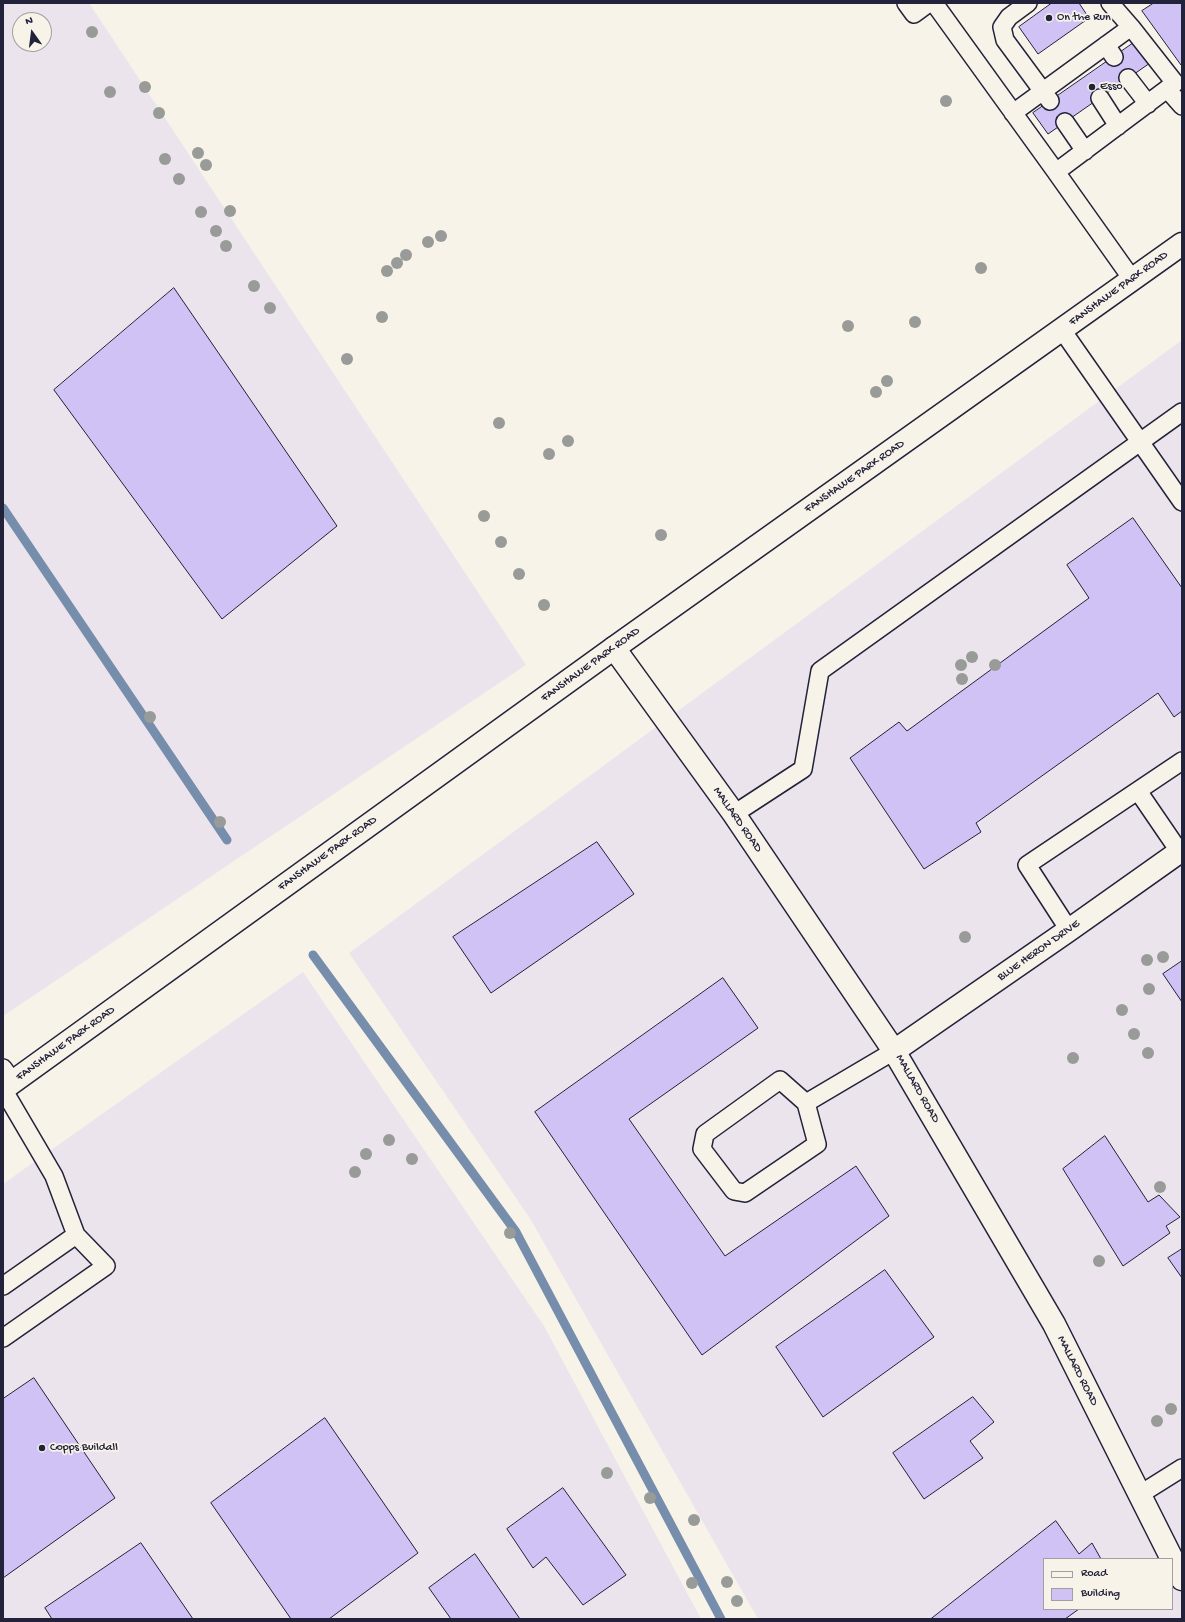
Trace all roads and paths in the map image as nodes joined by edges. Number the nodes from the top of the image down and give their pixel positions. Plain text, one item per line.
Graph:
1 (906, 3) edge
2 (929, 3) edge
3 (934, 3) edge
4 (1028, 3) edge
5 (1110, 3) edge
6 (1130, 27) junction
7 (1128, 78) dead end
8 (1167, 89) junction
9 (1046, 96) junction
10 (1100, 98) dead end
11 (1148, 104) junction
12 (1182, 106) edge
13 (1013, 113) junction
14 (1065, 122) dead end
15 (1118, 126) junction
16 (1085, 151) junction
17 (1056, 172) junction
18 (1182, 244) edge
19 (1132, 279) junction
20 (1062, 330) junction
21 (1182, 412) edge
22 (1140, 442) junction
23 (1182, 502) edge
24 (614, 648) junction
25 (1182, 761) edge
26 (1138, 791) junction
27 (734, 814) junction
28 (1181, 850) edge
29 (1069, 930) junction
30 (894, 1051) junction
31 (6, 1079) edge
32 (806, 1104) junction
33 (76, 1235) junction
34 (3, 1286) edge
35 (3, 1338) edge
36 (1182, 1468) edge
37 (1139, 1495) junction
38 (1171, 1558) edge
39 (1173, 1561) edge
40 (1182, 1579) edge

1 - 2 lane
3 - 13 lane
4 - 9 lane
5 - 6 lane
6 - 8 lane
6 - 9 lane
7 - 11 lane
8 - 11 lane
8 - 12 lane
9 - 13 lane
10 - 15 lane
11 - 15 lane
13 - 17 lane
14 - 16 lane
15 - 16 lane
16 - 17 lane
17 - 19 lane
18 - 19 street, FANSHAWE PARK ROAD
19 - 20 street, FANSHAWE PARK ROAD
20 - 22 lane
20 - 24 street, FANSHAWE PARK ROAD
21 - 22 lane
22 - 23 lane
22 - 27 lane
24 - 27 street, MALLARD ROAD
24 - 31 street, FANSHAWE PARK ROAD
25 - 26 lane
26 - 28 lane
26 - 29 lane
27 - 30 street, MALLARD ROAD
28 - 29 street, BLUE HERON DRIVE
29 - 30 street, BLUE HERON DRIVE
30 - 32 lane
30 - 37 street, MALLARD ROAD
31 - 33 lane
32 - 32 lane
33 - 34 lane
33 - 35 lane
36 - 37 lane
37 - 38 street, MALLARD ROAD
39 - 40 street, MALLARD ROAD

